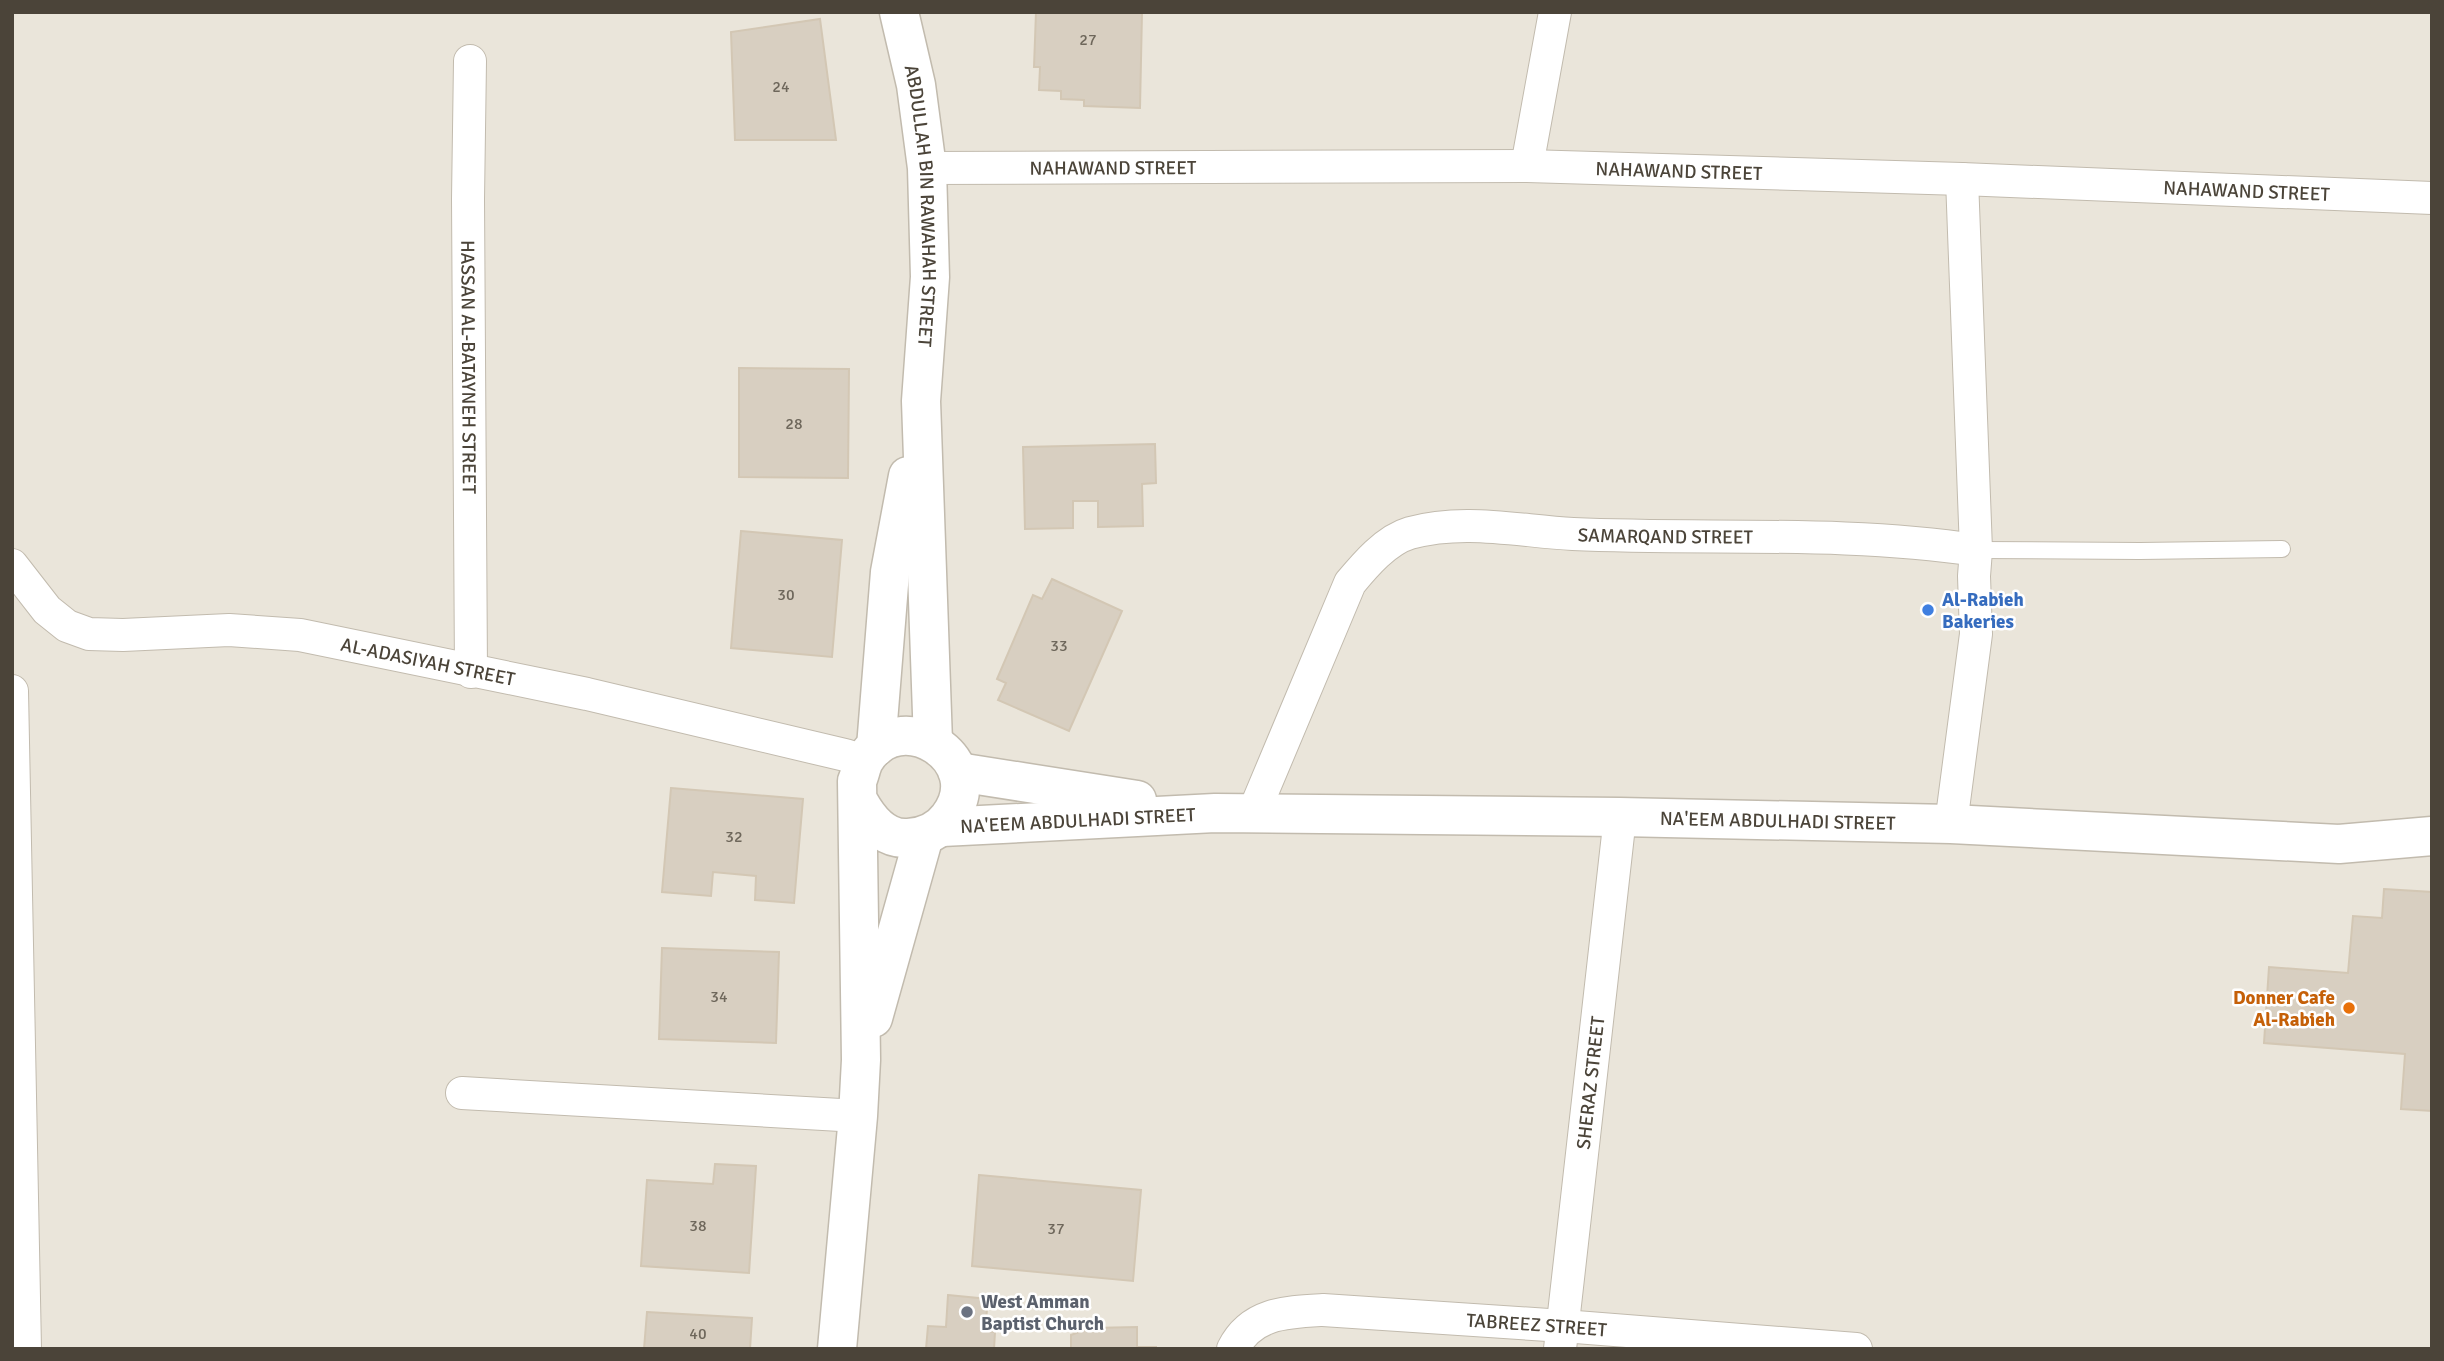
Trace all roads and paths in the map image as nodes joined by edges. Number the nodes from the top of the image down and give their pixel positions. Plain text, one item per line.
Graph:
1 (899, 12) edge
2 (1555, 12) edge
3 (470, 61) dead end
4 (1527, 166) junction
5 (927, 168) junction
6 (1962, 179) junction
7 (2432, 198) edge
8 (921, 401) junction
9 (2282, 549) dead end
10 (1976, 550) junction
11 (12, 565) edge
12 (471, 672) junction
13 (12, 691) edge
14 (933, 742) junction
15 (870, 754) junction
16 (958, 772) junction
17 (859, 802) junction
18 (1215, 813) junction
19 (1253, 814) junction
20 (1620, 817) junction
21 (1951, 824) junction
22 (933, 831) junction
23 (2432, 836) edge
24 (2339, 844) junction
25 (2432, 864) edge
26 (861, 1060) junction
27 (462, 1093) dead end
28 (858, 1116) junction
29 (1562, 1337) edge
30 (25, 1349) edge
31 (837, 1349) edge
32 (1233, 1349) edge
33 (1856, 1349) edge

1 - 5 street, ABDULLAH BIN RAWAHAH STREET
2 - 4 street
3 - 12 street, HASSAN AL-BATAYNEH STREET
4 - 5 street, NAHAWAND STREET
4 - 6 street, NAHAWAND STREET
5 - 8 street, ABDULLAH BIN RAWAHAH STREET
6 - 7 street, NAHAWAND STREET
6 - 10 street
8 - 14 street, ABDULLAH BIN RAWAHAH STREET
8 - 15 street, ABDULLAH BIN RAWAHAH STREET
9 - 10 lane
10 - 19 street, SAMARQAND STREET
10 - 21 street
11 - 12 street, AL-ADASIYAH STREET
12 - 15 street, AL-ADASIYAH STREET
13 - 30 street
14 - 15 street
14 - 16 street
15 - 17 street
16 - 18 street, NA'EEM ABDULHADI STREET
16 - 22 street
17 - 22 street
17 - 26 street
18 - 19 street, NA'EEM ABDULHADI STREET
18 - 22 street, NA'EEM ABDULHADI STREET
19 - 20 street, NA'EEM ABDULHADI STREET
20 - 21 street, NA'EEM ABDULHADI STREET
20 - 29 street, SHERAZ STREET
21 - 24 street, NA'EEM ABDULHADI STREET
22 - 26 street
23 - 24 street, NA'EEM ABDULHADI STREET
24 - 25 street, NA'EEM ABDULHADI STREET
26 - 28 street
27 - 28 street
28 - 31 street
29 - 32 street, TABREEZ STREET
29 - 33 street, TABREEZ STREET

